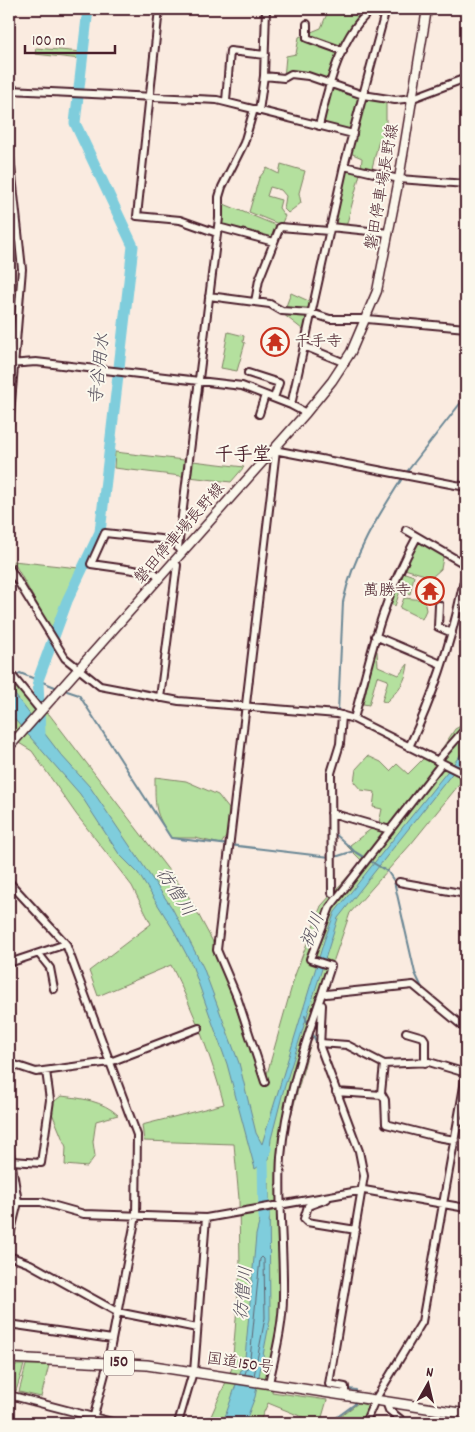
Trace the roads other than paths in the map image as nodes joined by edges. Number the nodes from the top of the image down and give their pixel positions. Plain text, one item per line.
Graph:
1 (10, 9) edge
2 (159, 9) edge
3 (266, 9) edge
4 (374, 9) edge
5 (386, 9) edge
6 (427, 9) edge
7 (307, 24) dead end
8 (9, 30) edge
9 (343, 51) junction
10 (265, 55) junction
11 (264, 76) junction
12 (466, 78) edge
13 (331, 84) junction
14 (9, 90) edge
15 (363, 96) junction
16 (150, 97) junction
17 (413, 98) junction
18 (226, 101) junction
19 (256, 110) junction
20 (319, 126) junction
21 (353, 134) junction
22 (9, 148) edge
23 (344, 166) junction
24 (399, 179) junction
25 (466, 184) edge
26 (11, 188) edge
27 (9, 222) edge
28 (18, 224) junction
29 (329, 229) junction
30 (217, 230) junction
31 (389, 234) junction
32 (274, 242) junction
33 (9, 251) edge
34 (209, 296) junction
35 (255, 302) junction
36 (311, 313) junction
37 (367, 319) junction
38 (466, 328) edge
39 (304, 346) junction
40 (345, 363) junction
41 (12, 364) edge
42 (248, 373) dead end
43 (198, 381) junction
44 (266, 395) junction
45 (274, 398) junction
46 (292, 405) junction
47 (306, 413) junction
48 (259, 414) dead end
49 (9, 427) edge
50 (274, 450) junction
51 (466, 487) edge
52 (406, 530) dead end
53 (417, 537) junction
54 (178, 541) junction
55 (182, 553) junction
56 (174, 562) junction
57 (466, 565) edge
58 (9, 567) edge
59 (466, 572) edge
60 (159, 578) junction
61 (464, 594) edge
62 (439, 605) dead end
63 (452, 633) junction
64 (375, 636) junction
65 (441, 664) junction
66 (79, 670) junction
67 (9, 672) edge
68 (160, 698) junction
69 (244, 707) junction
70 (41, 711) junction
71 (342, 715) junction
72 (354, 719) junction
73 (466, 728) edge
74 (9, 747) edge
75 (409, 747) junction
76 (442, 763) junction
77 (465, 775) edge
78 (331, 813) junction
79 (390, 830) junction
80 (9, 882) edge
81 (399, 882) dead end
82 (332, 893) dead end
83 (466, 894) edge
84 (66, 944) junction
85 (40, 954) junction
86 (9, 963) edge
87 (54, 989) dead end
88 (323, 992) junction
89 (199, 1028) dead end
90 (466, 1029) edge
91 (406, 1032) dead end
92 (320, 1043) junction
93 (110, 1062) junction
94 (9, 1063) edge
95 (425, 1063) junction
96 (384, 1064) junction
97 (46, 1071) junction
98 (466, 1074) edge
99 (265, 1082) dead end
100 (336, 1092) junction
101 (382, 1095) junction
102 (458, 1120) junction
103 (466, 1122) edge
104 (455, 1140) junction
105 (9, 1147) edge
106 (12, 1162) junction
107 (362, 1190) junction
108 (335, 1195) junction
109 (18, 1202) junction
110 (443, 1204) junction
111 (280, 1206) junction
112 (466, 1208) edge
113 (136, 1216) junction
114 (206, 1218) junction
115 (355, 1230) junction
116 (9, 1239) edge
117 (9, 1256) edge
118 (117, 1312) junction
119 (9, 1324) edge
120 (197, 1328) junction
121 (112, 1339) junction
122 (9, 1358) edge
123 (108, 1362) junction
124 (193, 1372) junction
125 (269, 1383) junction
126 (9, 1395) edge
127 (345, 1395) junction
128 (375, 1400) junction
129 (386, 1402) junction
130 (466, 1414) edge
131 (93, 1418) edge
132 (116, 1423) edge
133 (178, 1423) edge
134 (364, 1423) edge
135 (405, 1423) edge

1 - 8 street
2 - 16 street
3 - 10 street
4 - 9 street
5 - 15 street
6 - 17 main road, 磐田停車場長野線
7 - 9 street
9 - 13 street
10 - 11 street
10 - 18 street
11 - 13 street
11 - 19 street
12 - 17 street
13 - 15 street
13 - 20 street
14 - 16 street
15 - 17 street
15 - 21 street
16 - 18 street
16 - 30 street
17 - 24 main road, 磐田停車場長野線
18 - 19 street
19 - 20 street
19 - 30 street
20 - 21 street
21 - 23 street
22 - 26 street
23 - 24 street
23 - 29 street
24 - 25 street
24 - 31 main road, 磐田停車場長野線
26 - 28 street
27 - 28 street
28 - 33 street
28 - 41 street
29 - 31 street
29 - 32 street
29 - 36 street
30 - 32 street
30 - 34 street
31 - 37 main road, 磐田停車場長野線
32 - 35 street
34 - 35 street
34 - 43 street
35 - 36 street
36 - 37 street
36 - 39 street
37 - 38 street
37 - 40 main road, 磐田停車場長野線
39 - 40 street
39 - 46 street
40 - 47 main road, 磐田停車場長野線
41 - 43 street
41 - 49 street
42 - 45 street
43 - 44 street
43 - 54 street
44 - 45 street
44 - 48 street
45 - 46 street
46 - 47 street
47 - 50 main road, 磐田停車場長野線
50 - 51 street
50 - 55 main road, 磐田停車場長野線
50 - 69 street
52 - 53 street
53 - 57 street
53 - 64 street
54 - 55 street
54 - 60 street
55 - 56 main road, 磐田停車場長野線
56 - 60 main road, 磐田停車場長野線
56 - 68 street
58 - 66 street
59 - 61 street
60 - 66 main road, 磐田停車場長野線
61 - 63 street
62 - 63 street
63 - 65 street
64 - 65 street
64 - 72 street
65 - 75 street
66 - 68 street
66 - 70 main road, 磐田停車場長野線
67 - 70 street
68 - 69 street
69 - 71 street
69 - 99 street
70 - 74 main road, 磐田停車場長野線
71 - 72 street
71 - 78 street
72 - 75 street
73 - 76 street
75 - 76 street
76 - 77 street
76 - 79 street
78 - 79 street
78 - 82 street
79 - 88 street
80 - 84 street
81 - 83 street
84 - 85 street
84 - 93 street
85 - 86 street
85 - 87 street
88 - 90 street
88 - 92 street
88 - 111 street
89 - 93 street
91 - 95 street
92 - 96 street
92 - 100 street
93 - 97 street
93 - 113 street
94 - 97 street
95 - 96 street
95 - 98 street
96 - 101 street
97 - 106 street
98 - 102 street
100 - 101 street
100 - 107 street
101 - 104 street
102 - 103 street
102 - 104 street
104 - 110 street
105 - 106 street
106 - 109 street
107 - 108 street
107 - 110 street
107 - 115 street
108 - 111 street
108 - 115 street
109 - 113 street
109 - 116 street
110 - 112 street
110 - 128 street
111 - 114 street
111 - 125 street
113 - 114 street
113 - 118 street
114 - 120 street
115 - 127 street
117 - 118 street
118 - 120 street
118 - 121 street
119 - 121 street
120 - 124 street
121 - 123 street
122 - 123 highway, 国道150号 / 150
123 - 124 highway, 国道150号 / 150
123 - 131 street
124 - 125 highway, 国道150号 / 150
124 - 133 street
125 - 127 highway, 国道150号 / 150
126 - 131 street
127 - 128 highway, 国道150号 / 150
128 - 129 highway, 国道150号 / 150
128 - 134 street
129 - 130 highway, 国道150号 / 150
129 - 135 street
131 - 132 street

